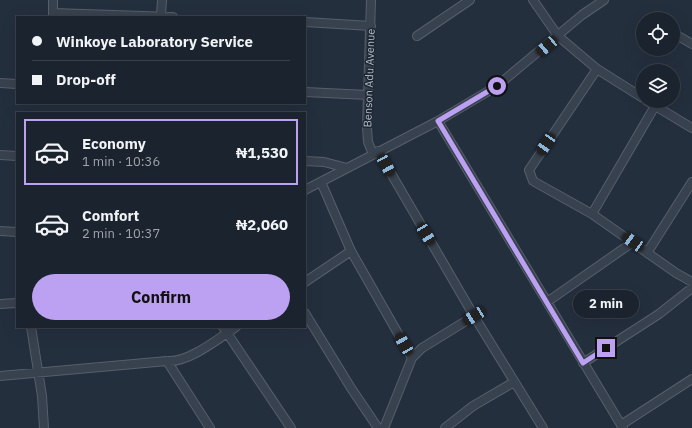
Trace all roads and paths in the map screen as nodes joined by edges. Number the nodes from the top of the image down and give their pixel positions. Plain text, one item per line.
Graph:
1 (54, 0) edge
2 (162, 0) edge
3 (370, 0) edge
4 (470, 0) edge
5 (533, 0) edge
6 (604, 0) edge
7 (53, 15) edge
8 (161, 16) edge
9 (306, 22) edge
10 (371, 26) junction
11 (417, 36) dead end
12 (558, 36) junction
13 (680, 37) edge
14 (692, 44) edge
15 (597, 69) junction
16 (0, 83) edge
17 (16, 84) edge
18 (306, 92) edge
19 (636, 94) edge
20 (368, 95) junction
21 (654, 108) edge
22 (658, 108) edge
23 (438, 121) junction
24 (692, 128) edge
25 (376, 153) junction
26 (0, 155) edge
27 (16, 156) edge
28 (306, 162) edge
29 (347, 168) junction
30 (321, 182) junction
31 (692, 182) edge
32 (306, 190) edge
33 (592, 214) junction
34 (0, 231) edge
35 (16, 232) edge
36 (633, 242) junction
37 (351, 251) junction
38 (647, 253) junction
39 (306, 281) edge
40 (692, 282) edge
41 (692, 288) edge
42 (547, 302) junction
43 (0, 304) edge
44 (16, 304) edge
45 (306, 315) edge
46 (474, 316) junction
47 (31, 328) edge
48 (226, 330) edge
49 (412, 358) junction
50 (166, 361) junction
51 (583, 363) junction
52 (37, 372) junction
53 (0, 376) edge
54 (692, 379) edge
55 (514, 382) junction
56 (622, 427) edge
57 (44, 428) edge
58 (210, 428) edge
59 (291, 428) edge
60 (378, 428) edge
61 (384, 428) edge
62 (445, 428) edge
63 (543, 428) edge

1 - 7 street
2 - 8 street
3 - 10 street, Benson Adu Avenue
4 - 11 street
5 - 12 street
6 - 12 street
7 - 8 street
9 - 10 street
10 - 20 street, Benson Adu Avenue
12 - 15 street
12 - 23 street
13 - 14 street
15 - 19 street
15 - 33 street
16 - 17 street
18 - 20 street
20 - 25 street, Benson Adu Avenue
21 - 33 street
22 - 24 street
23 - 25 street
23 - 42 street
25 - 29 street
25 - 46 street, Benson Adu Avenue
26 - 27 street
28 - 29 street
29 - 30 street
30 - 32 street
30 - 37 street
31 - 38 street
33 - 36 street
34 - 35 street
36 - 38 street
36 - 42 street
37 - 39 street
37 - 49 street
38 - 40 street
41 - 51 street
42 - 51 street
43 - 44 street
45 - 60 street
46 - 49 street
46 - 55 street, Benson Adu Avenue
47 - 52 street
48 - 50 street
48 - 59 street
49 - 61 street
50 - 52 street
50 - 58 street
51 - 56 street
52 - 53 street
52 - 57 street
54 - 56 street
55 - 62 street
55 - 63 street, Benson Adu Avenue

